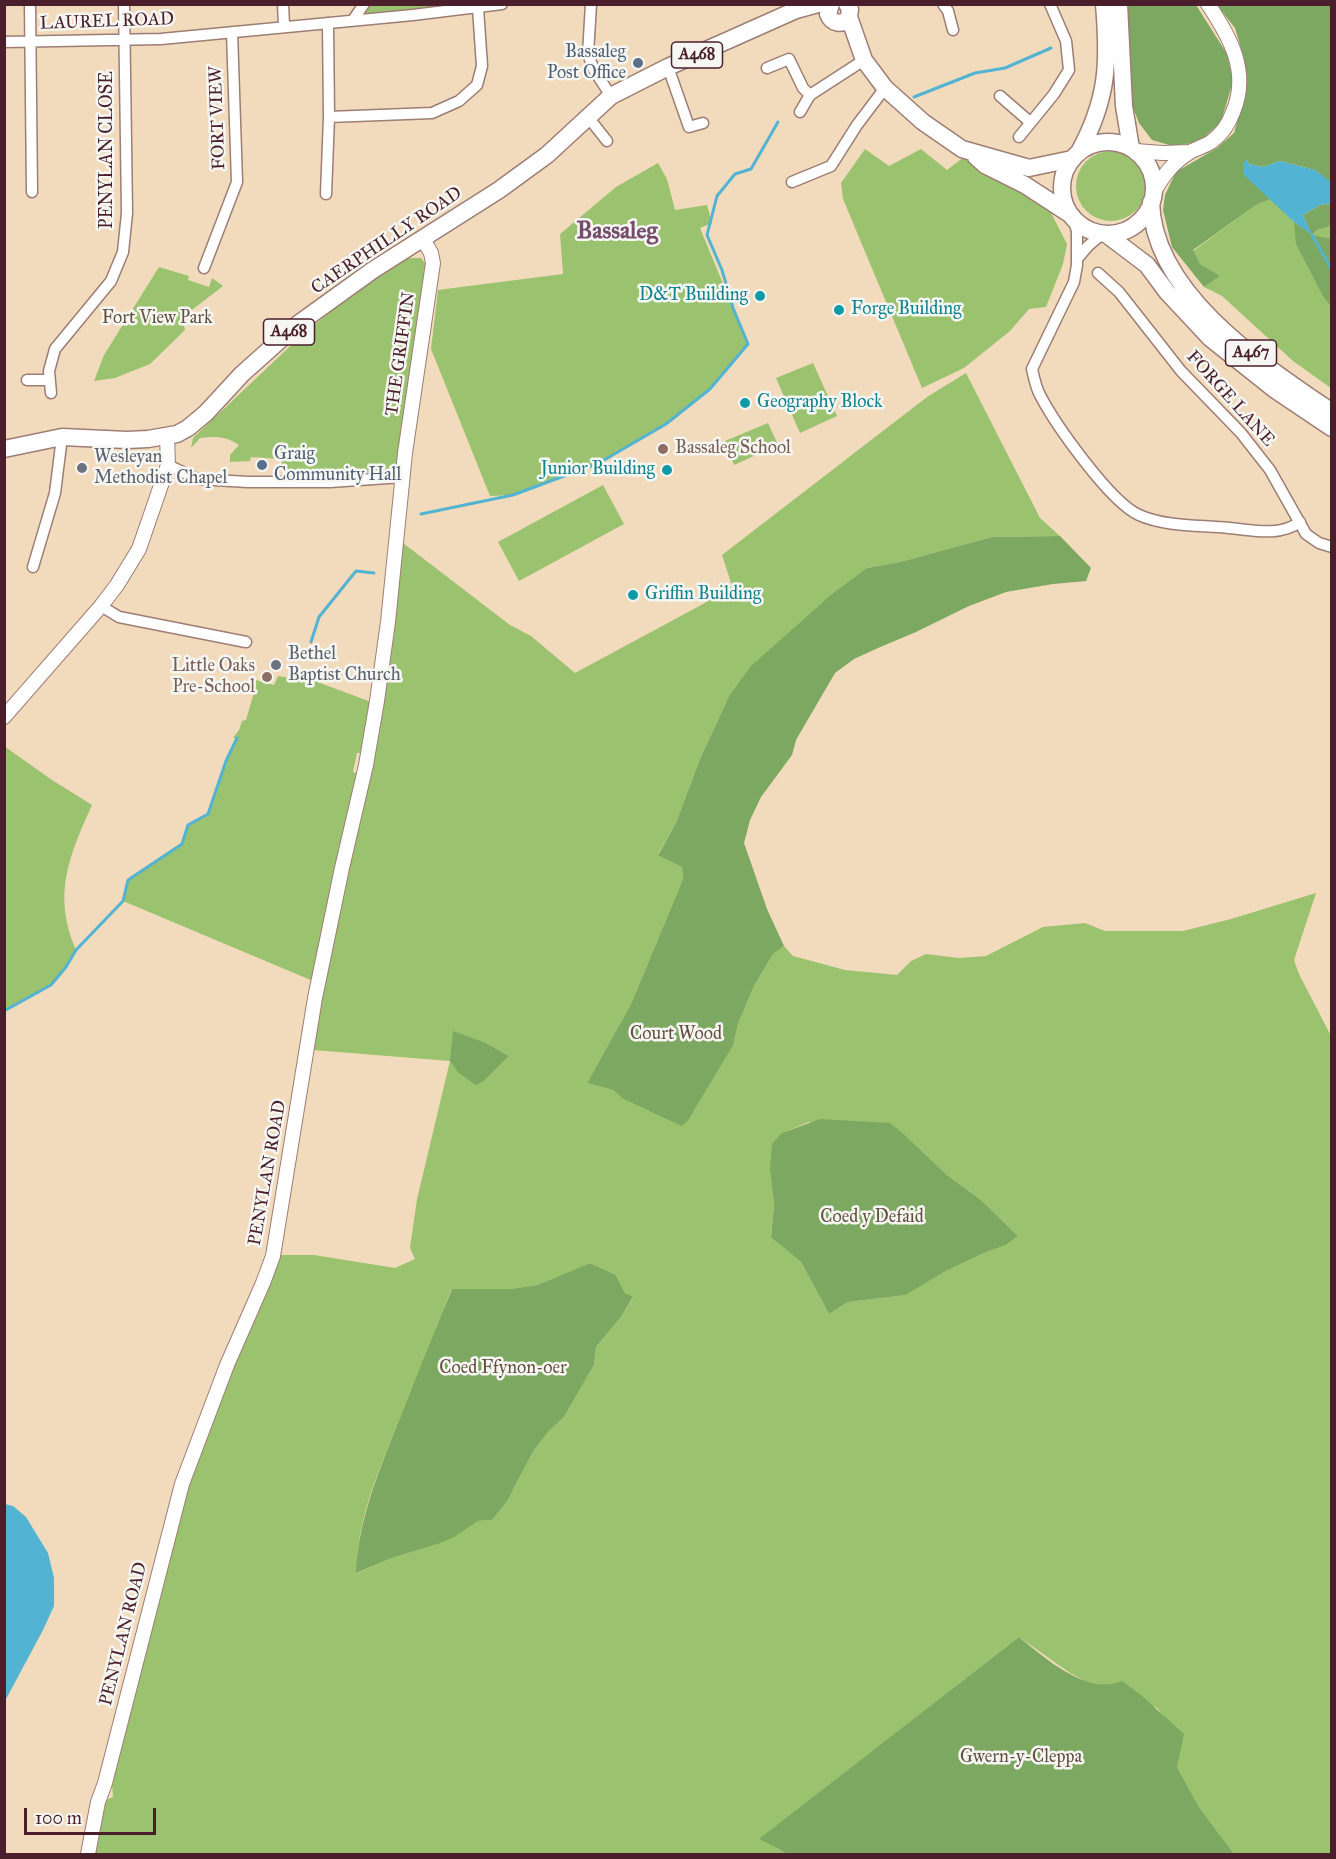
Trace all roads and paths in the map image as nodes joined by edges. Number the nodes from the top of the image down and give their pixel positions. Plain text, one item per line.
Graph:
1 (30, 4) edge
2 (124, 4) edge
3 (283, 4) edge
4 (364, 4) edge
5 (502, 4) edge
6 (591, 4) edge
7 (818, 4) edge
8 (943, 4) edge
9 (1050, 4) edge
10 (1104, 4) edge
11 (1119, 4) edge
12 (1208, 4) edge
13 (461, 7) edge
14 (478, 8) junction
15 (841, 12) edge
16 (784, 17) junction
17 (353, 20) junction
18 (328, 22) junction
19 (284, 26) junction
20 (953, 30) dead end
21 (232, 32) junction
22 (124, 40) junction
23 (30, 41) junction
24 (4, 42) edge
25 (864, 60) junction
26 (668, 67) junction
27 (767, 68) dead end
28 (885, 88) junction
29 (810, 95) junction
30 (611, 96) junction
31 (1000, 96) dead end
32 (800, 112) dead end
33 (329, 117) junction
34 (588, 117) junction
35 (1030, 122) junction
36 (703, 123) dead end
37 (1019, 137) dead end
38 (607, 141) dead end
39 (1133, 150) junction
40 (968, 151) junction
41 (1190, 152) junction
42 (1075, 156) junction
43 (792, 182) dead end
44 (32, 192) dead end
45 (326, 194) dead end
46 (1152, 197) junction
47 (1072, 217) junction
48 (1105, 234) junction
49 (423, 238) junction
50 (1077, 259) junction
51 (204, 268) dead end
52 (1098, 273) dead end
53 (27, 380) dead end
54 (49, 380) junction
55 (51, 393) dead end
56 (1332, 412) edge
57 (1332, 428) edge
58 (167, 436) junction
59 (62, 437) junction
60 (4, 449) edge
61 (168, 465) junction
62 (402, 477) junction
63 (1300, 522) junction
64 (1332, 547) edge
65 (33, 567) dead end
66 (101, 606) junction
67 (246, 642) dead end
68 (4, 717) edge
69 (88, 1854) edge

1 - 23 street
2 - 22 street, PENYLAN CLOSE
3 - 19 street
4 - 17 street
5 - 14 street, LAUREL ROAD
6 - 30 street
7 - 16 main road, CAERPHILLY ROAD
8 - 20 street
9 - 35 street
10 - 42 main road
11 - 39 main road
12 - 41 street
13 - 14 street, LAUREL ROAD
13 - 17 street, LAUREL ROAD
14 - 33 street
15 - 16 main road, CAERPHILLY ROAD
15 - 25 main road
16 - 26 main road, CAERPHILLY ROAD / A468
17 - 18 street, LAUREL ROAD
18 - 19 street, LAUREL ROAD
18 - 33 street
19 - 21 street, LAUREL ROAD
21 - 22 street, LAUREL ROAD
21 - 51 street, FORT VIEW
22 - 23 street, LAUREL ROAD
22 - 54 street, PENYLAN CLOSE
23 - 24 street, LAUREL ROAD
23 - 44 street
25 - 28 main road
25 - 29 street
26 - 30 main road, CAERPHILLY ROAD / A468
26 - 36 street
27 - 29 street
28 - 40 main road
28 - 43 street
29 - 32 street
30 - 34 main road, CAERPHILLY ROAD / A468
31 - 35 street
33 - 45 street
34 - 38 street
34 - 49 main road, CAERPHILLY ROAD / A468
35 - 37 street
39 - 41 street
39 - 42 main road
39 - 46 main road
40 - 42 main road
40 - 47 main road
41 - 46 street
42 - 47 main road
46 - 48 main road
46 - 56 main road, A467
47 - 48 main road
47 - 50 street
48 - 50 street
48 - 57 main road, A467
49 - 58 main road, CAERPHILLY ROAD / A468
49 - 62 street, THE GRIFFIN
50 - 63 street
52 - 63 street, FORGE LANE
53 - 54 street
54 - 55 street, PENYLAN CLOSE
58 - 59 main road, CAERPHILLY ROAD / A468
58 - 61 street
59 - 60 main road, CAERPHILLY ROAD / A468
59 - 65 street
61 - 62 street
61 - 66 street
62 - 69 street, PENYLAN ROAD
63 - 64 street, FORGE LANE
66 - 67 street
66 - 68 street

